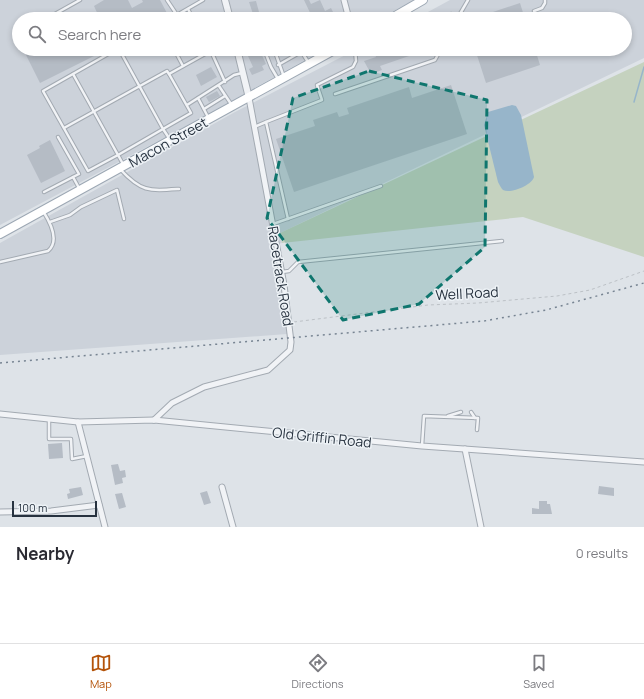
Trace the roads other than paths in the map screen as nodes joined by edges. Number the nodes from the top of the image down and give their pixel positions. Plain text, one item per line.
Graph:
1 (80, 0) edge
2 (167, 0) edge
3 (204, 0) edge
4 (225, 0) edge
5 (344, 0) edge
6 (468, 0) edge
7 (545, 0) edge
8 (419, 1) edge
9 (188, 9) junction
10 (534, 11) dead end
11 (59, 12) edge
12 (175, 12) edge
13 (182, 12) edge
14 (190, 12) edge
15 (228, 12) edge
16 (347, 12) edge
17 (405, 12) edge
18 (461, 12) edge
19 (105, 56) edge
20 (122, 56) edge
21 (178, 56) edge
22 (200, 56) edge
23 (214, 56) edge
24 (240, 56) edge
25 (267, 56) edge
26 (276, 56) edge
27 (293, 56) edge
28 (304, 56) edge
29 (324, 56) edge
30 (356, 56) edge
31 (437, 56) edge
32 (310, 64) junction
33 (278, 65) junction
34 (183, 66) junction
35 (243, 73) junction
36 (73, 74) junction
37 (169, 74) junction
38 (282, 80) junction
39 (225, 82) junction
40 (140, 86) junction
41 (219, 86) junction
42 (335, 94) dead end
43 (225, 96) junction
44 (198, 98) junction
45 (249, 98) junction
46 (187, 105) junction
47 (232, 107) junction
48 (204, 109) junction
49 (94, 112) junction
50 (210, 120) junction
51 (266, 122) junction
52 (254, 127) junction
53 (64, 128) junction
54 (163, 129) junction
55 (58, 137) dead end
56 (170, 141) junction
57 (118, 155) junction
58 (122, 167) junction
59 (73, 177) junction
60 (381, 186) dead end
61 (178, 189) dead end
62 (80, 190) junction
63 (44, 192) dead end
64 (42, 211) junction
65 (124, 219) dead end
66 (288, 219) junction
67 (50, 222) junction
68 (272, 224) junction
69 (0, 234) edge
70 (502, 241) dead end
71 (0, 262) edge
72 (281, 272) junction
73 (461, 412) dead end
74 (471, 412) dead end
75 (0, 414) edge
76 (446, 417) junction
77 (476, 418) junction
78 (49, 419) junction
79 (154, 420) junction
80 (78, 422) junction
81 (477, 430) dead end
82 (422, 446) junction
83 (465, 450) junction
84 (87, 456) junction
85 (644, 462) edge
86 (222, 487) dead end
87 (100, 505) junction
88 (0, 512) edge
89 (105, 527) edge
90 (233, 527) edge
91 (481, 527) edge

1 - 11 lane
2 - 12 lane
3 - 9 lane
4 - 15 street
5 - 16 street
6 - 18 lane
7 - 10 lane
8 - 17 main road
9 - 13 lane
9 - 14 lane
19 - 36 lane
20 - 40 lane
21 - 34 lane
22 - 34 lane
23 - 39 lane
24 - 35 street, Racetrack Road
25 - 38 lane
26 - 33 lane
27 - 33 lane
28 - 32 lane
29 - 32 main road, Macon Street
30 - 51 lane
31 - 42 lane
32 - 38 main road, Macon Street
33 - 38 lane
34 - 37 lane
35 - 39 lane
35 - 45 street, Racetrack Road
36 - 49 lane
36 - 53 lane
37 - 40 lane
37 - 46 lane
38 - 45 main road, Macon Street
39 - 41 lane
40 - 49 lane
40 - 54 lane
41 - 43 lane
41 - 44 lane
43 - 47 lane
43 - 48 lane
44 - 46 lane
44 - 48 lane
45 - 47 main road, Macon Street
45 - 52 street, Racetrack Road
46 - 54 lane
47 - 50 main road, Macon Street
48 - 50 lane
49 - 53 lane
49 - 57 lane
50 - 56 main road, Macon Street
51 - 52 lane
51 - 66 lane
52 - 68 street, Racetrack Road
53 - 57 lane
54 - 56 lane
54 - 57 lane
55 - 59 lane
56 - 58 main road, Macon Street
57 - 58 lane
58 - 61 lane
58 - 62 main road, Macon Street
59 - 62 lane
59 - 63 lane
60 - 66 lane
62 - 64 main road, Macon Street
64 - 67 lane
64 - 69 main road, Macon Street
65 - 67 lane
66 - 68 lane
67 - 71 lane
68 - 72 street, Racetrack Road
70 - 72 lane
72 - 79 street, Racetrack Road
73 - 76 lane
74 - 77 lane
75 - 78 street, Old Griffin Road
76 - 77 lane
76 - 82 lane
77 - 81 lane
78 - 80 street, Old Griffin Road
78 - 84 lane
79 - 80 street, Old Griffin Road
79 - 82 street, Old Griffin Road
80 - 84 street
82 - 83 street, Old Griffin Road
83 - 85 street, Old Griffin Road
83 - 91 street
84 - 87 street
86 - 90 street
87 - 88 street
87 - 89 street

